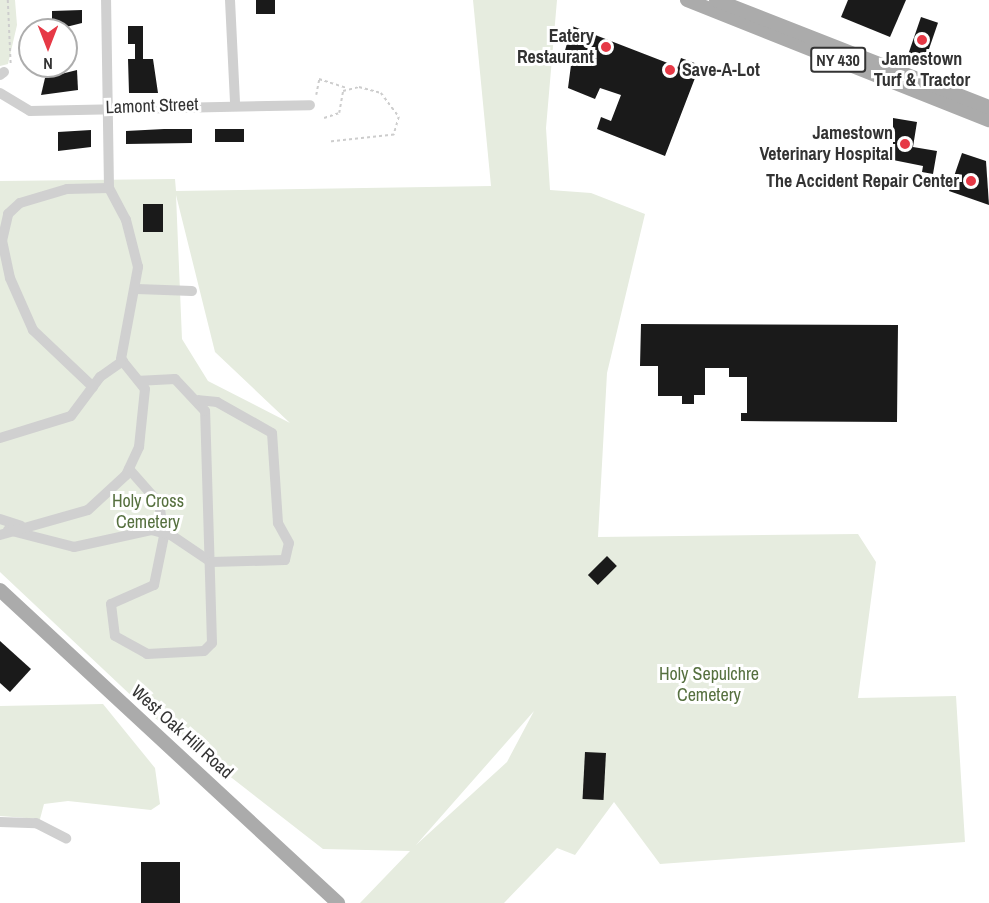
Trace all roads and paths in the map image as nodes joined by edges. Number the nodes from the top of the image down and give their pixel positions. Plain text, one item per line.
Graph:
1 (8, 0) edge
2 (106, 0) edge
3 (230, 0) edge
4 (687, 0) edge
5 (716, 0) edge
6 (2, 73) edge
7 (346, 89) junction
8 (0, 93) edge
9 (313, 101) joint
10 (235, 102) junction
11 (989, 106) edge
12 (108, 108) junction
13 (324, 118) dead end
14 (989, 120) edge
15 (329, 142) dead end
16 (109, 184) junction
17 (137, 289) junction
18 (192, 291) dead end
19 (123, 361) junction
20 (141, 381) junction
21 (93, 387) junction
22 (199, 400) junction
23 (0, 438) edge
24 (129, 470) junction
25 (0, 519) edge
26 (21, 526) junction
27 (164, 532) junction
28 (4, 533) edge
29 (211, 562) junction
30 (0, 590) edge
31 (0, 822) edge
32 (66, 838) dead end
33 (338, 903) edge

1 - 6 path
2 - 12 street
3 - 10 street
4 - 14 main road, NY 430
5 - 11 main road, NY 430
7 - 9 path
7 - 13 path
7 - 15 path
8 - 12 street, Lamont Street
9 - 10 street, Lamont Street
10 - 12 street, Lamont Street
12 - 16 street
16 - 17 street
16 - 21 street
17 - 18 street
17 - 19 street
19 - 20 street
19 - 21 street
20 - 22 street
20 - 24 street
21 - 23 street
22 - 29 street
22 - 29 street
24 - 26 street
24 - 27 street
25 - 26 street
26 - 28 street
27 - 28 street
27 - 29 street
27 - 29 street
30 - 33 main road, West Oak Hill Road
31 - 32 street

